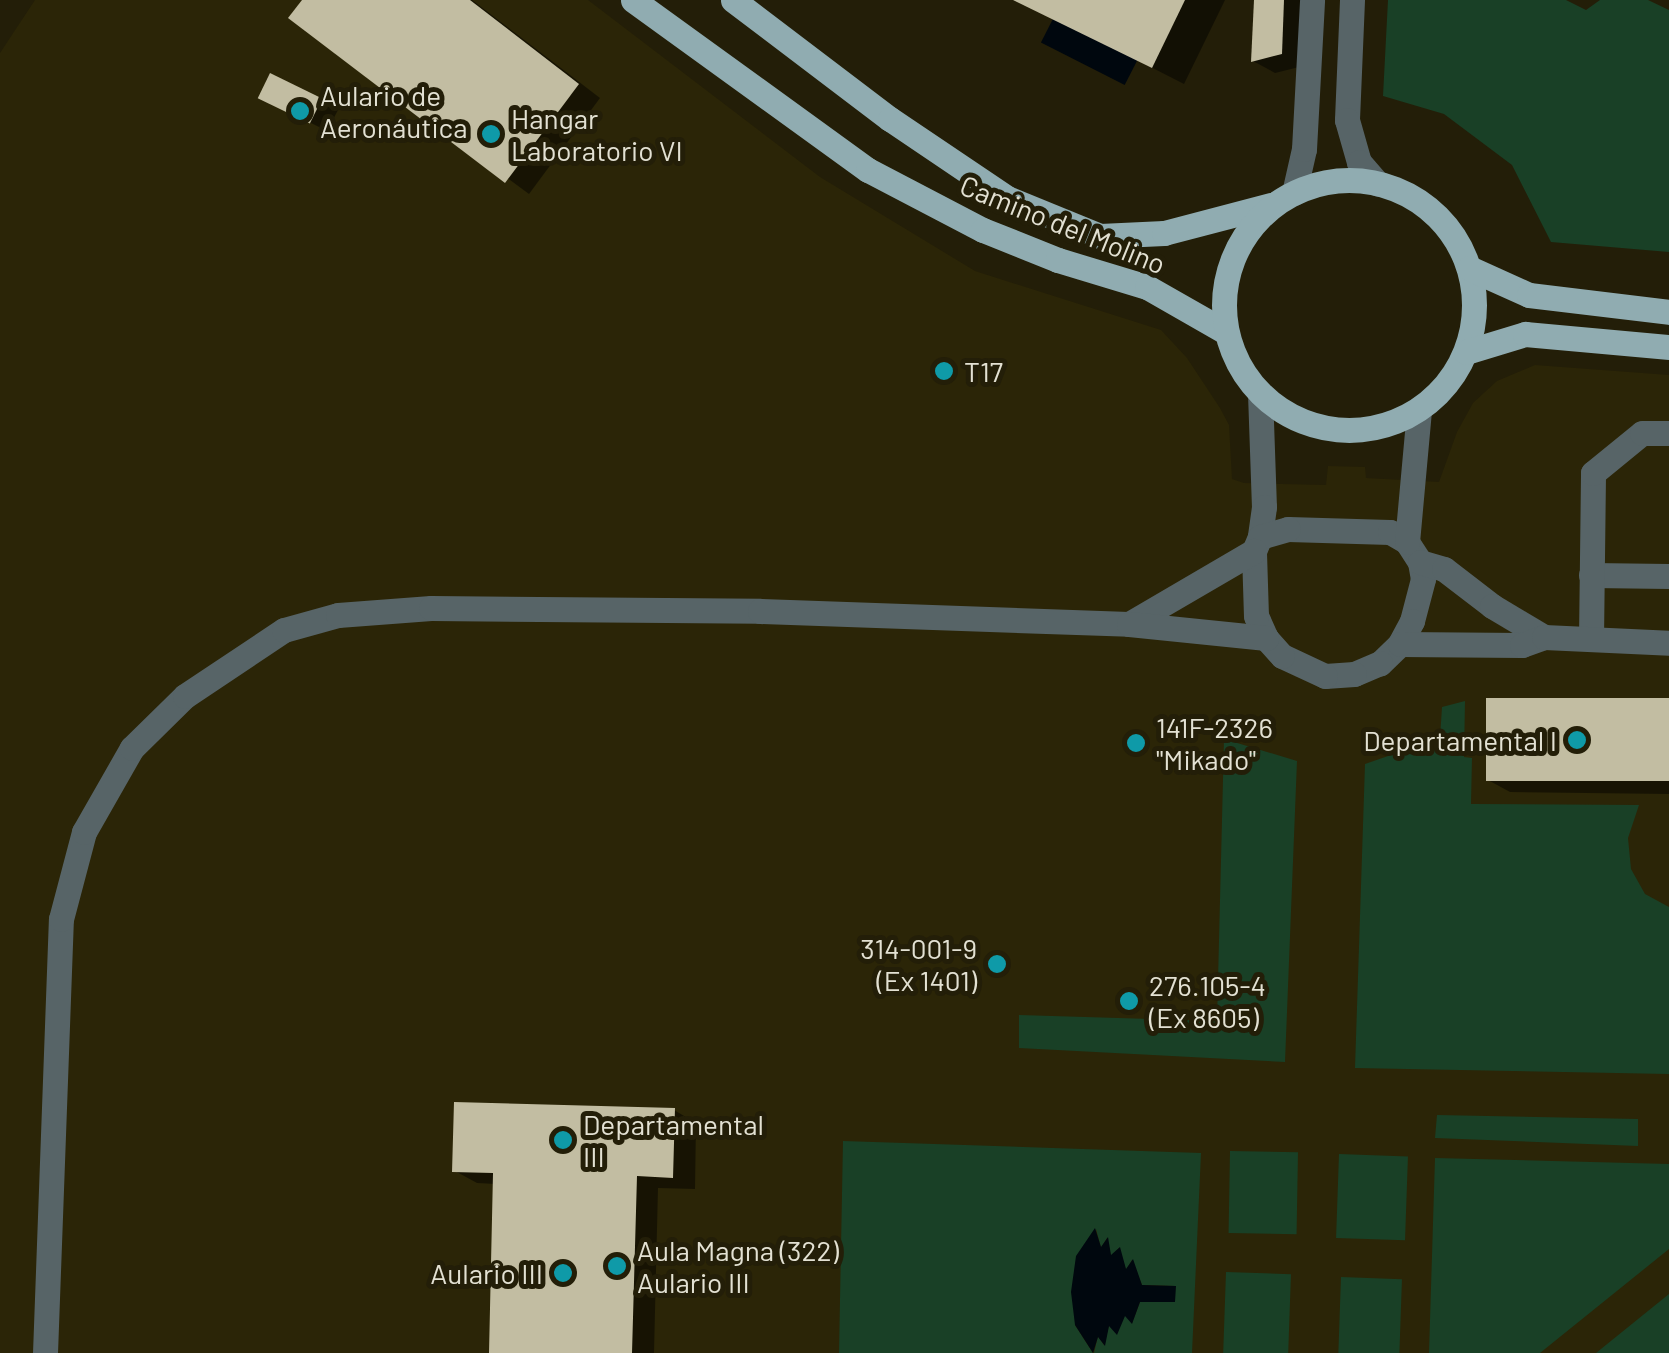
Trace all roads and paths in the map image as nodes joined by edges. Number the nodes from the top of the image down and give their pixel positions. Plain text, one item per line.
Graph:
1 (633, 0) edge
2 (732, 0) edge
3 (1312, 0) edge
4 (1352, 0) edge
5 (1378, 184) junction
6 (1284, 199) junction
7 (1469, 268) junction
8 (1669, 312) edge
9 (1226, 332) junction
10 (1669, 347) edge
11 (1466, 352) junction
12 (1260, 393) junction
13 (1419, 409) junction
14 (1669, 433) edge
15 (1257, 544) junction
16 (1413, 552) junction
17 (1591, 575) junction
18 (1669, 576) edge
19 (1129, 624) junction
20 (1544, 637) junction
21 (1266, 638) junction
22 (1591, 640) junction
23 (1669, 643) edge
24 (1400, 644) junction
25 (45, 1353) edge

1 - 9 main road, Camino del Molino
2 - 6 main road, Camino del Molino
3 - 6 street
4 - 5 street
5 - 6 main road
5 - 7 main road
6 - 9 main road
7 - 8 main road
7 - 11 main road
9 - 12 main road
10 - 11 main road
11 - 13 main road
12 - 13 main road
12 - 15 street
13 - 16 street
14 - 17 street
15 - 16 street
15 - 19 street
15 - 21 street
16 - 20 street
16 - 24 street
17 - 18 street
17 - 22 street
19 - 21 street
19 - 25 street
20 - 22 street
20 - 24 street
21 - 24 street
22 - 23 street

